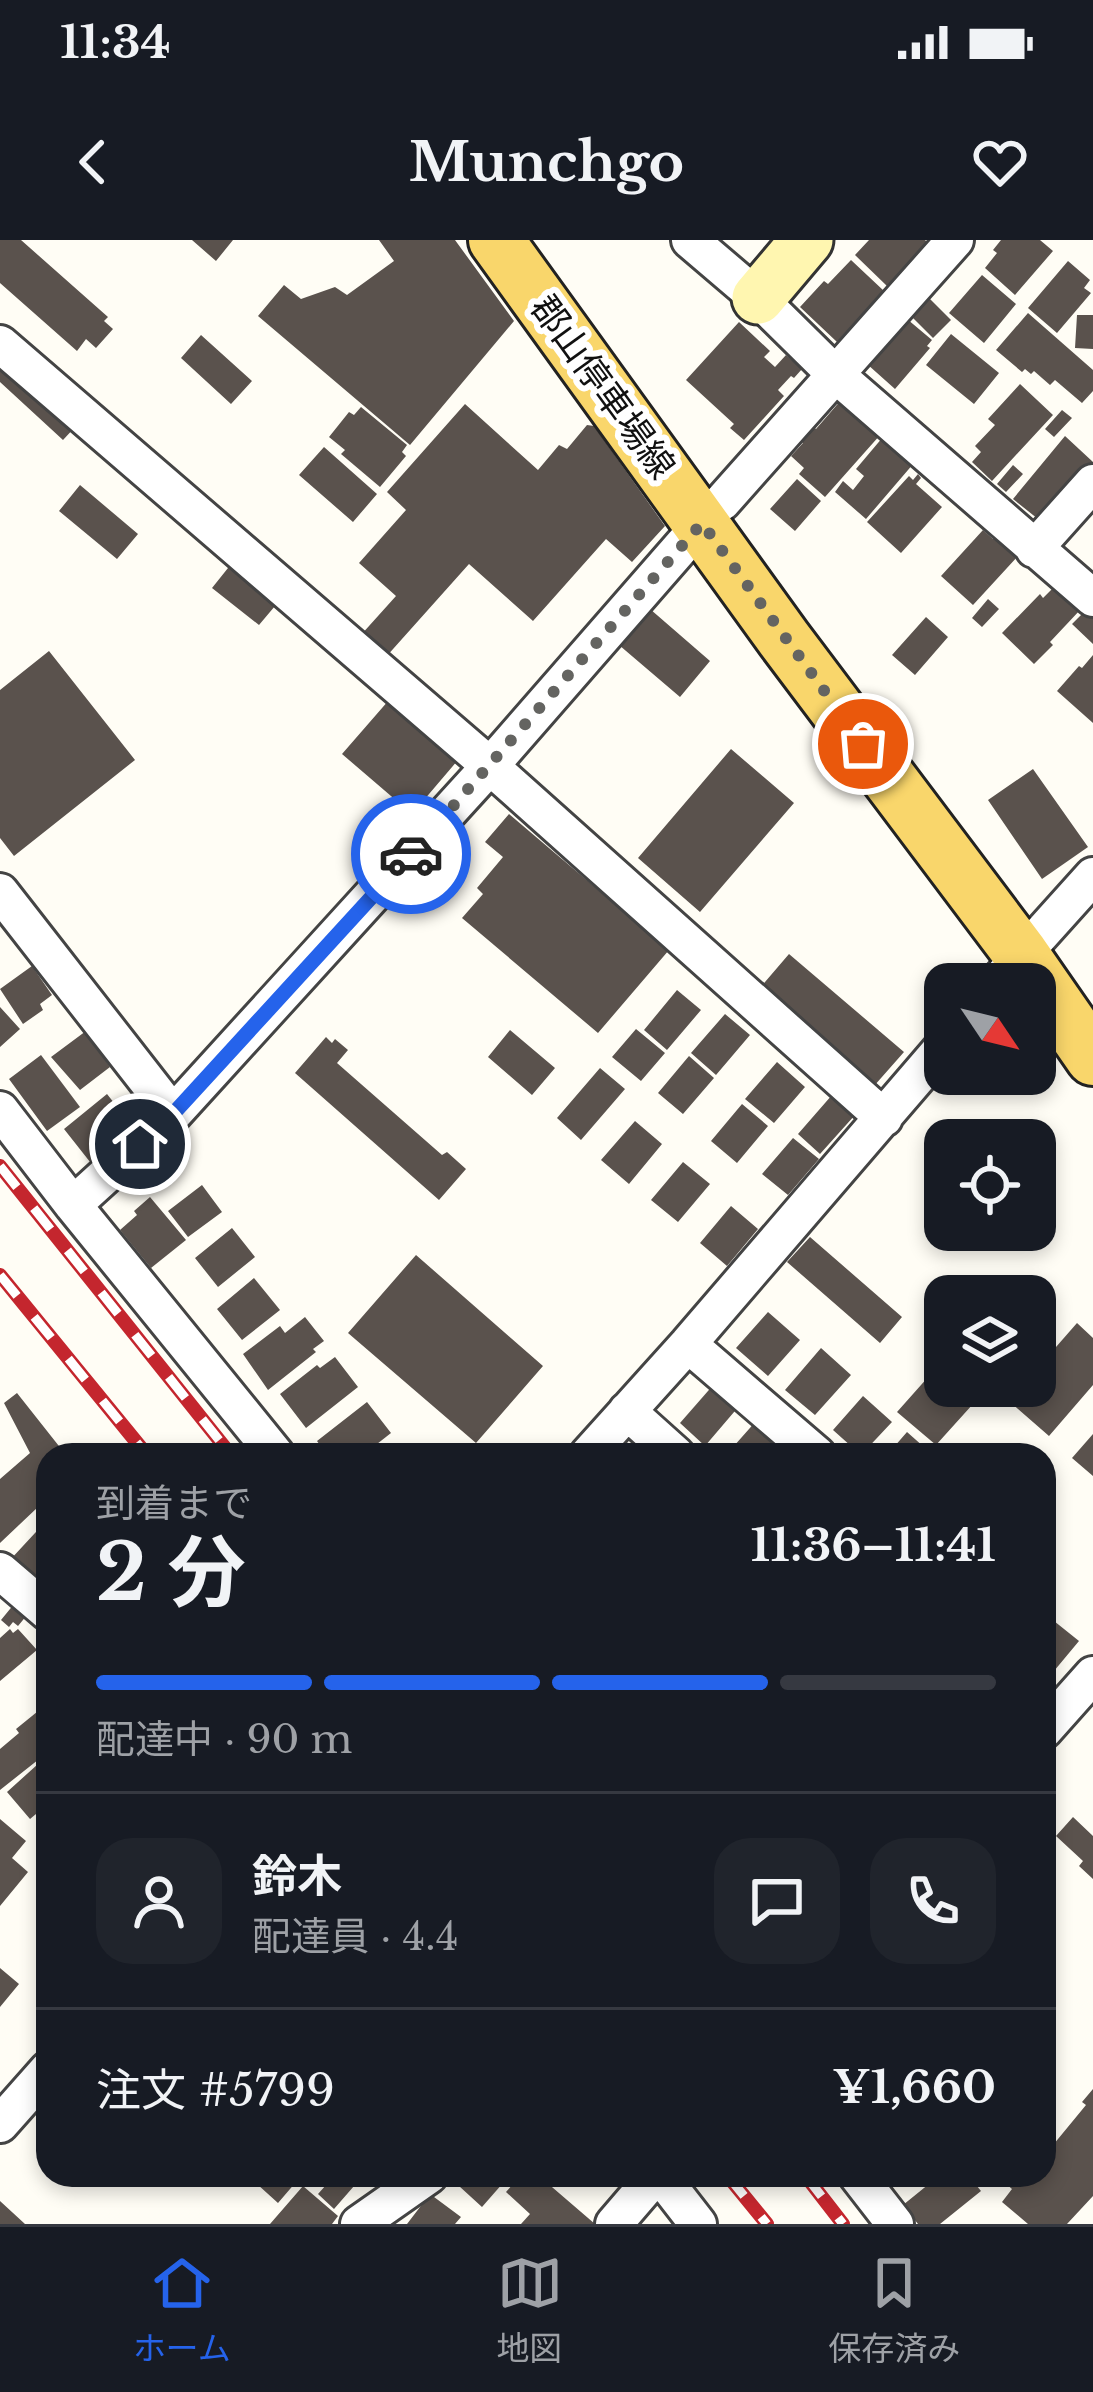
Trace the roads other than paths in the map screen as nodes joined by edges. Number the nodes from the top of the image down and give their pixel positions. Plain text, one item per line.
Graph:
1 (496, 240) edge
2 (532, 240) edge
3 (690, 240) edge
4 (808, 240) edge
5 (955, 240) edge
6 (758, 298) junction
7 (0, 344) edge
8 (836, 374) junction
9 (1093, 483) edge
10 (712, 512) junction
11 (1034, 549) junction
12 (1093, 598) edge
13 (490, 766) junction
14 (1093, 876) edge
15 (0, 892) edge
16 (1019, 958) edge
17 (1093, 1013) edge
18 (1093, 1058) edge
19 (924, 1070) edge
20 (0, 1110) edge
21 (173, 1114) junction
22 (884, 1118) junction
23 (73, 1205) junction
24 (688, 1344) junction
25 (627, 1411) junction
26 (266, 1443) edge
27 (599, 1443) edge
28 (663, 1443) edge
29 (803, 1443) edge
30 (0, 1571) edge
31 (36, 1602) edge
32 (1093, 1675) edge
33 (1056, 1717) edge
34 (36, 2084) edge
35 (0, 2124) edge
36 (413, 2187) edge
37 (647, 2187) edge
38 (668, 2187) edge
39 (866, 2187) edge
40 (364, 2223) edge
41 (614, 2224) edge
42 (698, 2224) edge
43 (895, 2224) edge

1 - 10 main road, 郡山停車場線
2 - 10 main road, 郡山停車場線
3 - 6 street
4 - 6 street
5 - 8 street
6 - 8 street
7 - 13 street
8 - 10 street
8 - 11 street
9 - 11 street
10 - 13 street
10 - 16 main road, 郡山停車場線
11 - 12 street
13 - 21 street
13 - 22 street
14 - 16 street
15 - 21 street
16 - 17 main road, 郡山停車場線
16 - 18 main road, 郡山停車場線
19 - 22 street
20 - 23 street
21 - 23 street
22 - 24 street
23 - 26 street
24 - 25 street
24 - 29 street
25 - 27 street
25 - 28 street
30 - 31 street
32 - 33 street
34 - 35 street
36 - 40 street
37 - 41 street
38 - 42 street
39 - 43 street

